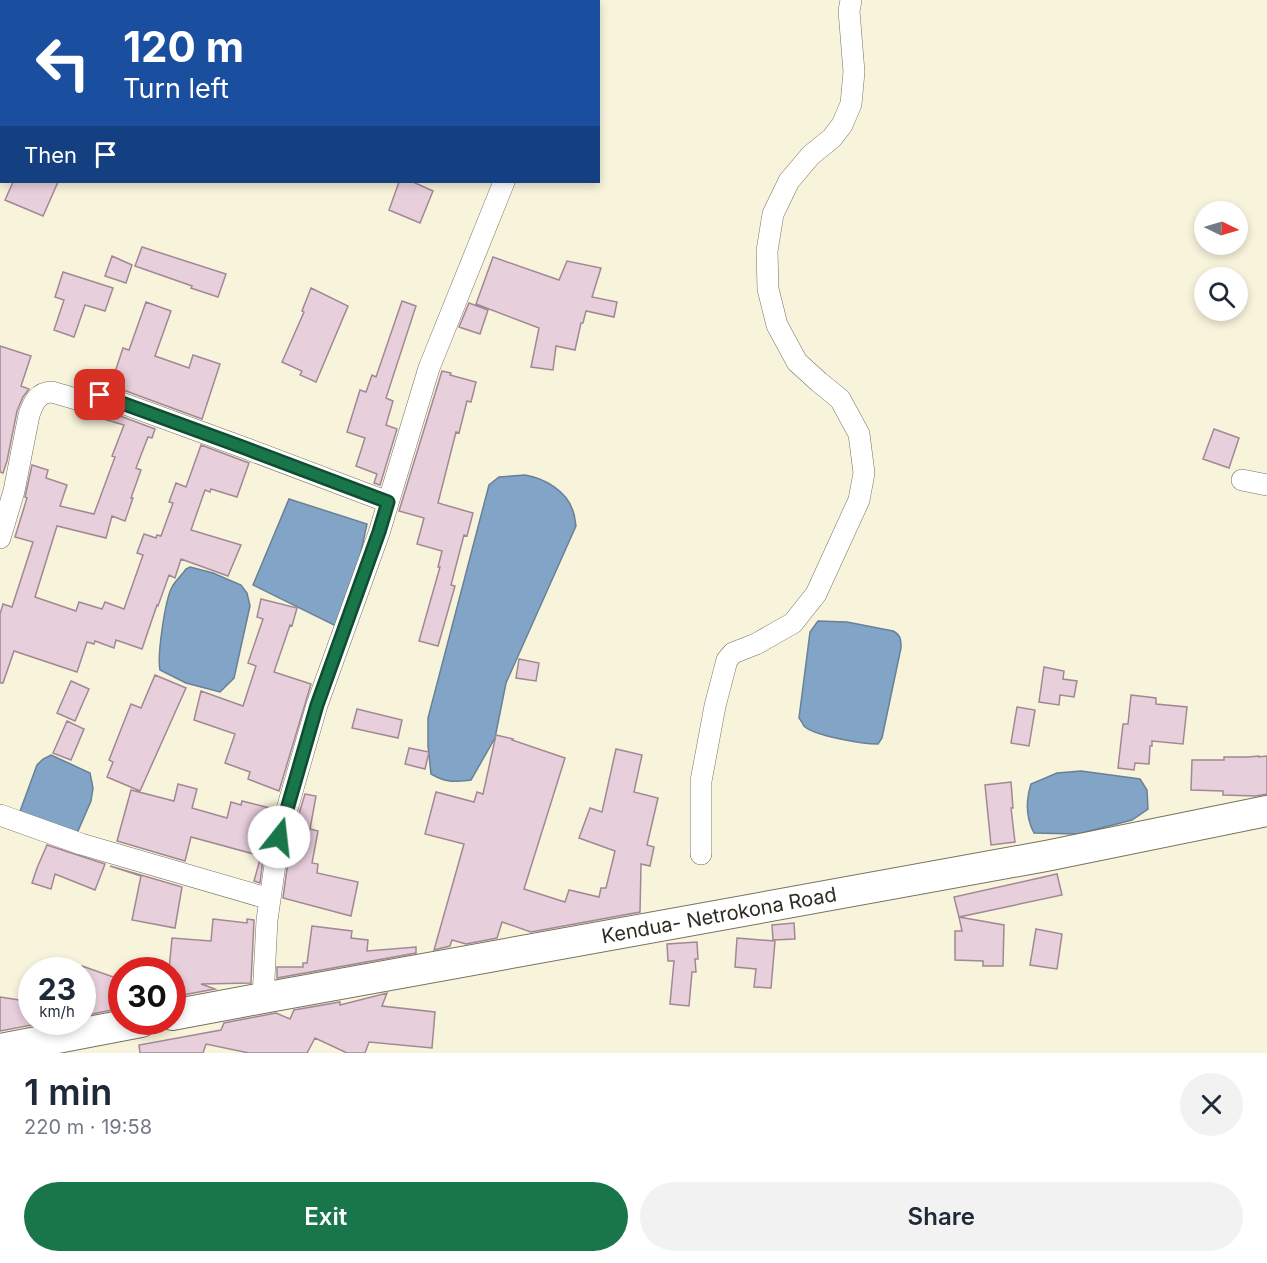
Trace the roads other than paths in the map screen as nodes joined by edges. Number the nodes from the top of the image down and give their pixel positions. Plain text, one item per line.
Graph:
1 (851, 0) edge
2 (504, 183) edge
3 (1242, 480) dead end
4 (1267, 485) edge
5 (388, 502) junction
6 (0, 538) edge
7 (1267, 811) edge
8 (0, 815) edge
9 (701, 854) dead end
10 (270, 899) junction
11 (263, 998) junction
12 (186, 1012) edge
13 (108, 1028) edge
14 (0, 1049) edge

1 - 9 street
2 - 5 street
3 - 4 street
5 - 6 street
5 - 10 street
7 - 11 main road, Kendua- Netrokona Road
8 - 10 street
10 - 11 street
11 - 12 main road, Kendua- Netrokona Road
13 - 14 main road

